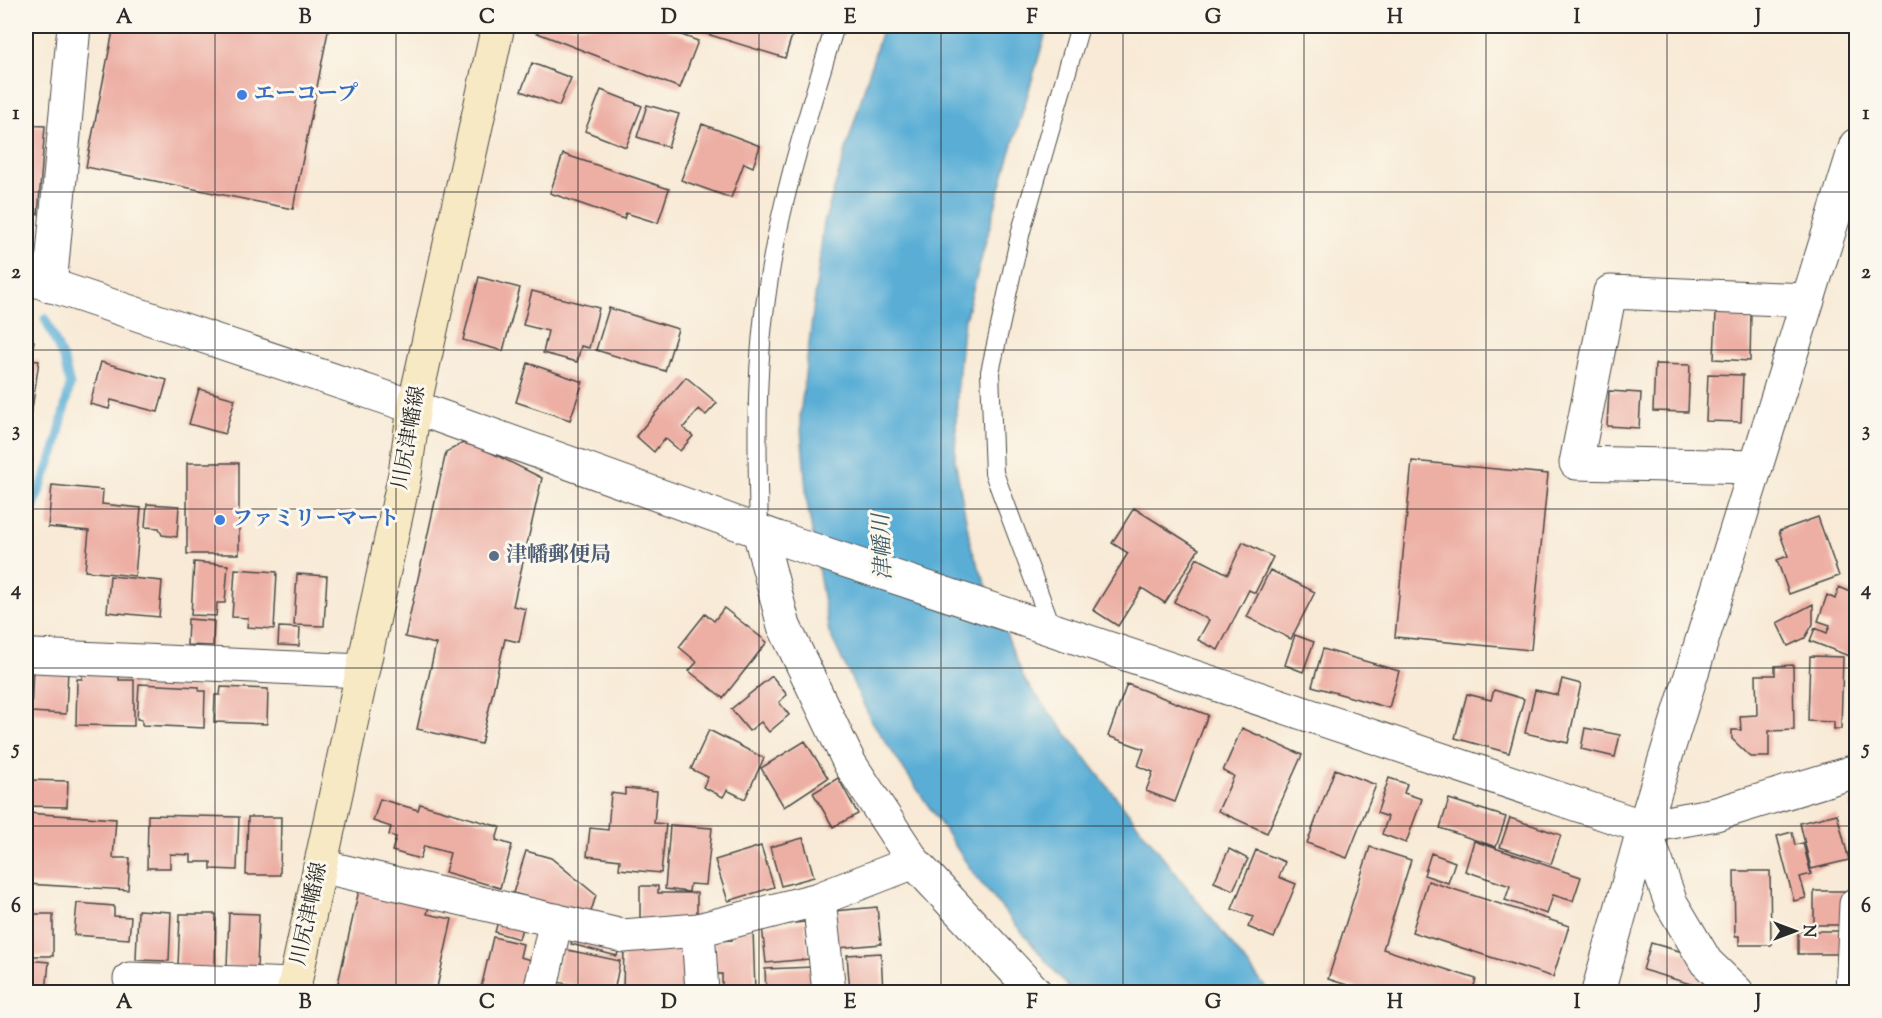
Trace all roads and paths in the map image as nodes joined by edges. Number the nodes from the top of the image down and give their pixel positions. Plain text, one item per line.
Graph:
1 (74, 26) edge
2 (498, 26) edge
3 (835, 26) edge
4 (1080, 26) edge
5 (1857, 145) edge
6 (38, 282) edge
7 (1808, 300) junction
8 (414, 407) junction
9 (1756, 467) junction
10 (768, 534) junction
11 (1053, 631) junction
12 (35, 656) dead end
13 (362, 671) junction
14 (1857, 771) edge
15 (1644, 828) junction
16 (914, 862) junction
17 (320, 866) junction
18 (819, 899) junction
19 (1857, 904) edge
20 (556, 920) junction
21 (698, 930) junction
22 (130, 979) dead end
23 (294, 989) edge
24 (540, 993) edge
25 (702, 993) edge
26 (829, 993) edge
27 (1035, 993) edge
28 (1598, 993) edge
29 (1737, 993) edge
30 (1851, 993) edge

1 - 6 street
2 - 8 main road, 川尻津幡線
3 - 10 lane
4 - 11 lane
5 - 7 street
6 - 8 street
7 - 9 street
7 - 9 street
8 - 10 street
8 - 13 main road, 川尻津幡線
9 - 15 street
10 - 11 street
10 - 16 street
11 - 15 street
12 - 13 street
13 - 17 main road, 川尻津幡線
14 - 15 street
15 - 28 street
15 - 29 street
16 - 18 street
16 - 27 street
17 - 20 street
17 - 23 main road, 川尻津幡線
18 - 21 street
18 - 26 street
19 - 30 street
20 - 21 street
20 - 24 street
21 - 25 street
22 - 23 street

